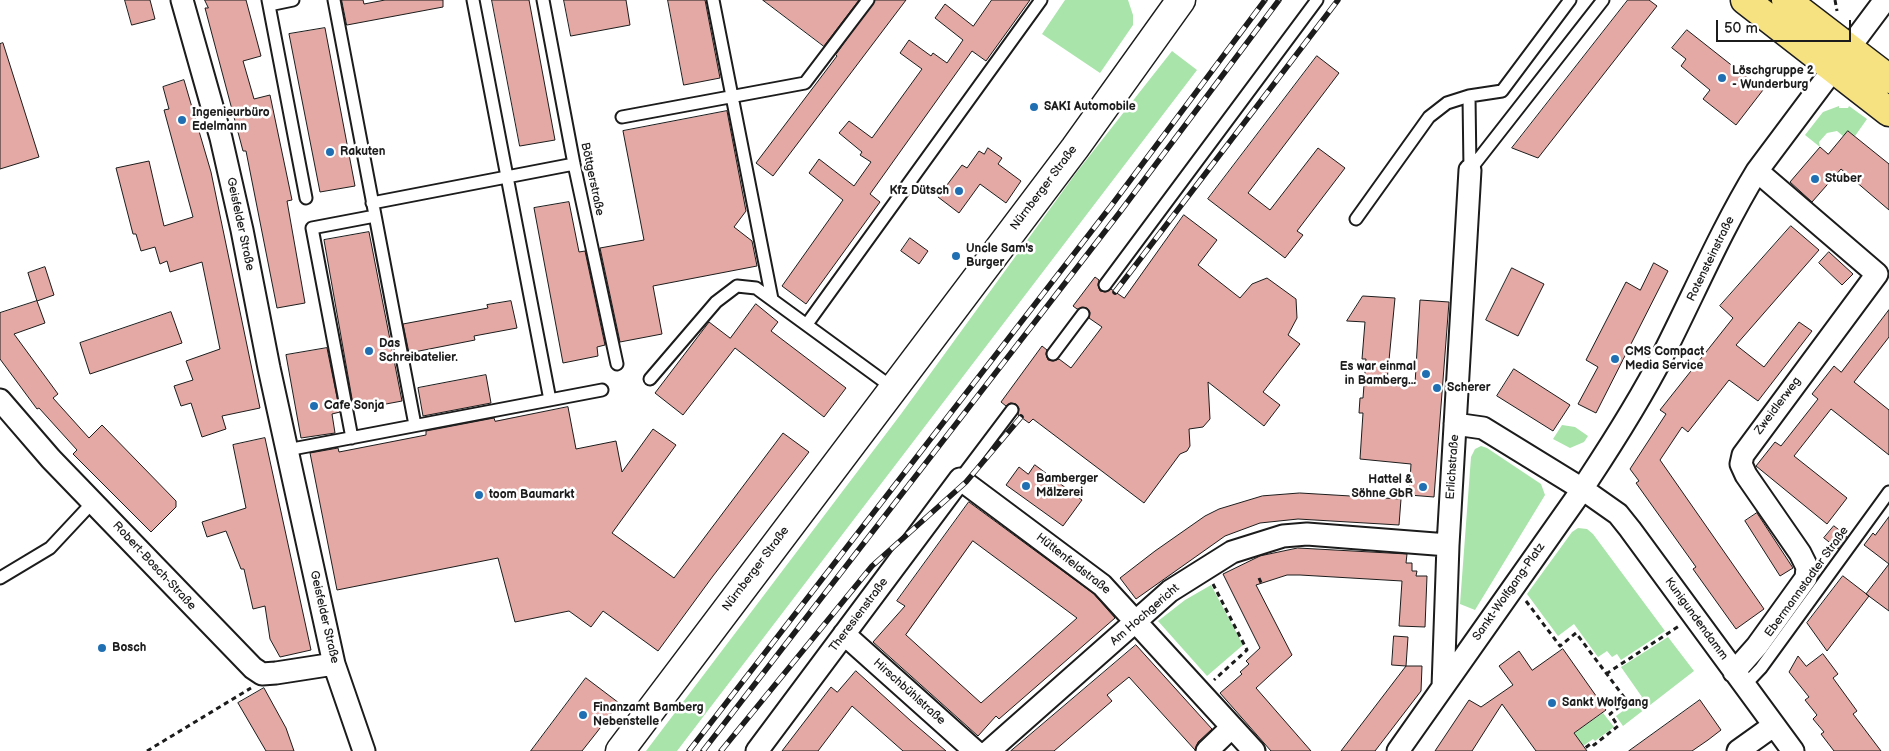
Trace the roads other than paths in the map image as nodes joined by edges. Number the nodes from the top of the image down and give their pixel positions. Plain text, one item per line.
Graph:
1 (182, 0) edge
2 (293, 0) edge
3 (334, 0) edge
4 (473, 0) edge
5 (542, 0) edge
6 (714, 0) edge
7 (868, 0) edge
8 (1041, 0) edge
9 (1317, 0) edge
10 (1570, 0) edge
11 (1604, 0) edge
12 (1745, 0) edge
13 (1786, 0) edge
14 (1885, 0) edge
15 (268, 2) edge
16 (1174, 5) edge
17 (1841, 58) junction
18 (1889, 79) edge
19 (732, 95) junction
20 (1469, 96) junction
21 (1889, 112) edge
22 (622, 117) dead end
23 (574, 164) junction
24 (1470, 170) junction
25 (1757, 171) junction
26 (507, 177) junction
27 (306, 198) dead end
28 (372, 203) junction
29 (375, 216) junction
30 (1356, 220) dead end
31 (1105, 285) dead end
32 (772, 299) junction
33 (1084, 314) dead end
34 (807, 324) junction
35 (1053, 354) dead end
36 (617, 364) dead end
37 (650, 379) dead end
38 (892, 388) junction
39 (602, 390) dead end
40 (0, 400) edge
41 (550, 400) junction
42 (1012, 410) dead end
43 (1455, 424) junction
44 (415, 426) junction
45 (352, 438) junction
46 (287, 450) junction
47 (960, 479) junction
48 (1583, 489) junction
49 (1889, 492) edge
50 (93, 502) junction
51 (1448, 545) junction
52 (0, 578) edge
53 (1137, 622) junction
54 (844, 634) junction
55 (334, 664) junction
56 (1739, 679) junction
57 (1443, 688) junction
58 (1773, 726) junction
59 (1232, 727) junction
60 (364, 751) edge
61 (620, 751) edge
62 (756, 751) edge
63 (975, 751) edge
64 (990, 751) edge
65 (1206, 751) edge
66 (1254, 751) edge
67 (1398, 751) edge
68 (1738, 751) edge
69 (1793, 751) edge

1 - 46 street, Geisfelder Straße
2 - 15 lane
3 - 28 lane
4 - 26 lane
5 - 23 lane, Böttgerstraße
6 - 19 lane
7 - 19 lane
8 - 34 lane
9 - 31 lane
10 - 20 lane
11 - 24 lane
12 - 17 main road
13 - 17 main road
14 - 17 street, Rotensteinstraße
15 - 27 lane
16 - 38 street, Nürnberger Straße
17 - 18 main road
17 - 21 main road
17 - 25 street, Rotensteinstraße
19 - 22 lane
19 - 32 lane
20 - 24 lane
20 - 30 lane
23 - 26 lane
23 - 36 lane, Böttgerstraße
24 - 43 street, Erlichstraße
25 - 48 street, Rotensteinstraße
25 - 56 street, Zweidlerweg
26 - 28 lane
26 - 41 lane
28 - 29 lane
29 - 44 lane
29 - 45 lane
32 - 34 lane
32 - 37 lane
33 - 35 lane
34 - 38 lane
38 - 61 street, Nürnberger Straße
39 - 41 lane
40 - 50 street, Robert-Bosch-Straße
41 - 44 lane
42 - 47 lane
43 - 48 street
43 - 51 street, Erlichstraße
44 - 45 lane
45 - 46 lane
46 - 55 street, Geisfelder Straße
47 - 53 street, Hüttenfeldstraße
47 - 54 street, Theresienstraße
48 - 56 street, Kunigundendamm
48 - 57 street, Sankt-Wolfgang-Platz
49 - 56 lane, Ebermannstadter Straße
50 - 52 lane
50 - 55 street, Robert-Bosch-Straße
51 - 53 street, Am Hochgericht
51 - 57 street, Erlichstraße
53 - 59 street, Hüttenfeldstraße
53 - 64 street, Am Hochgericht
54 - 62 street, Theresienstraße
54 - 63 street, Hirschbühlstraße
55 - 60 street, Geisfelder Straße
56 - 58 street, Kunigundendamm
57 - 67 street
58 - 68 street
58 - 69 street, Kunigundendamm
59 - 65 street
59 - 66 street, Hüttenfeldstraße

